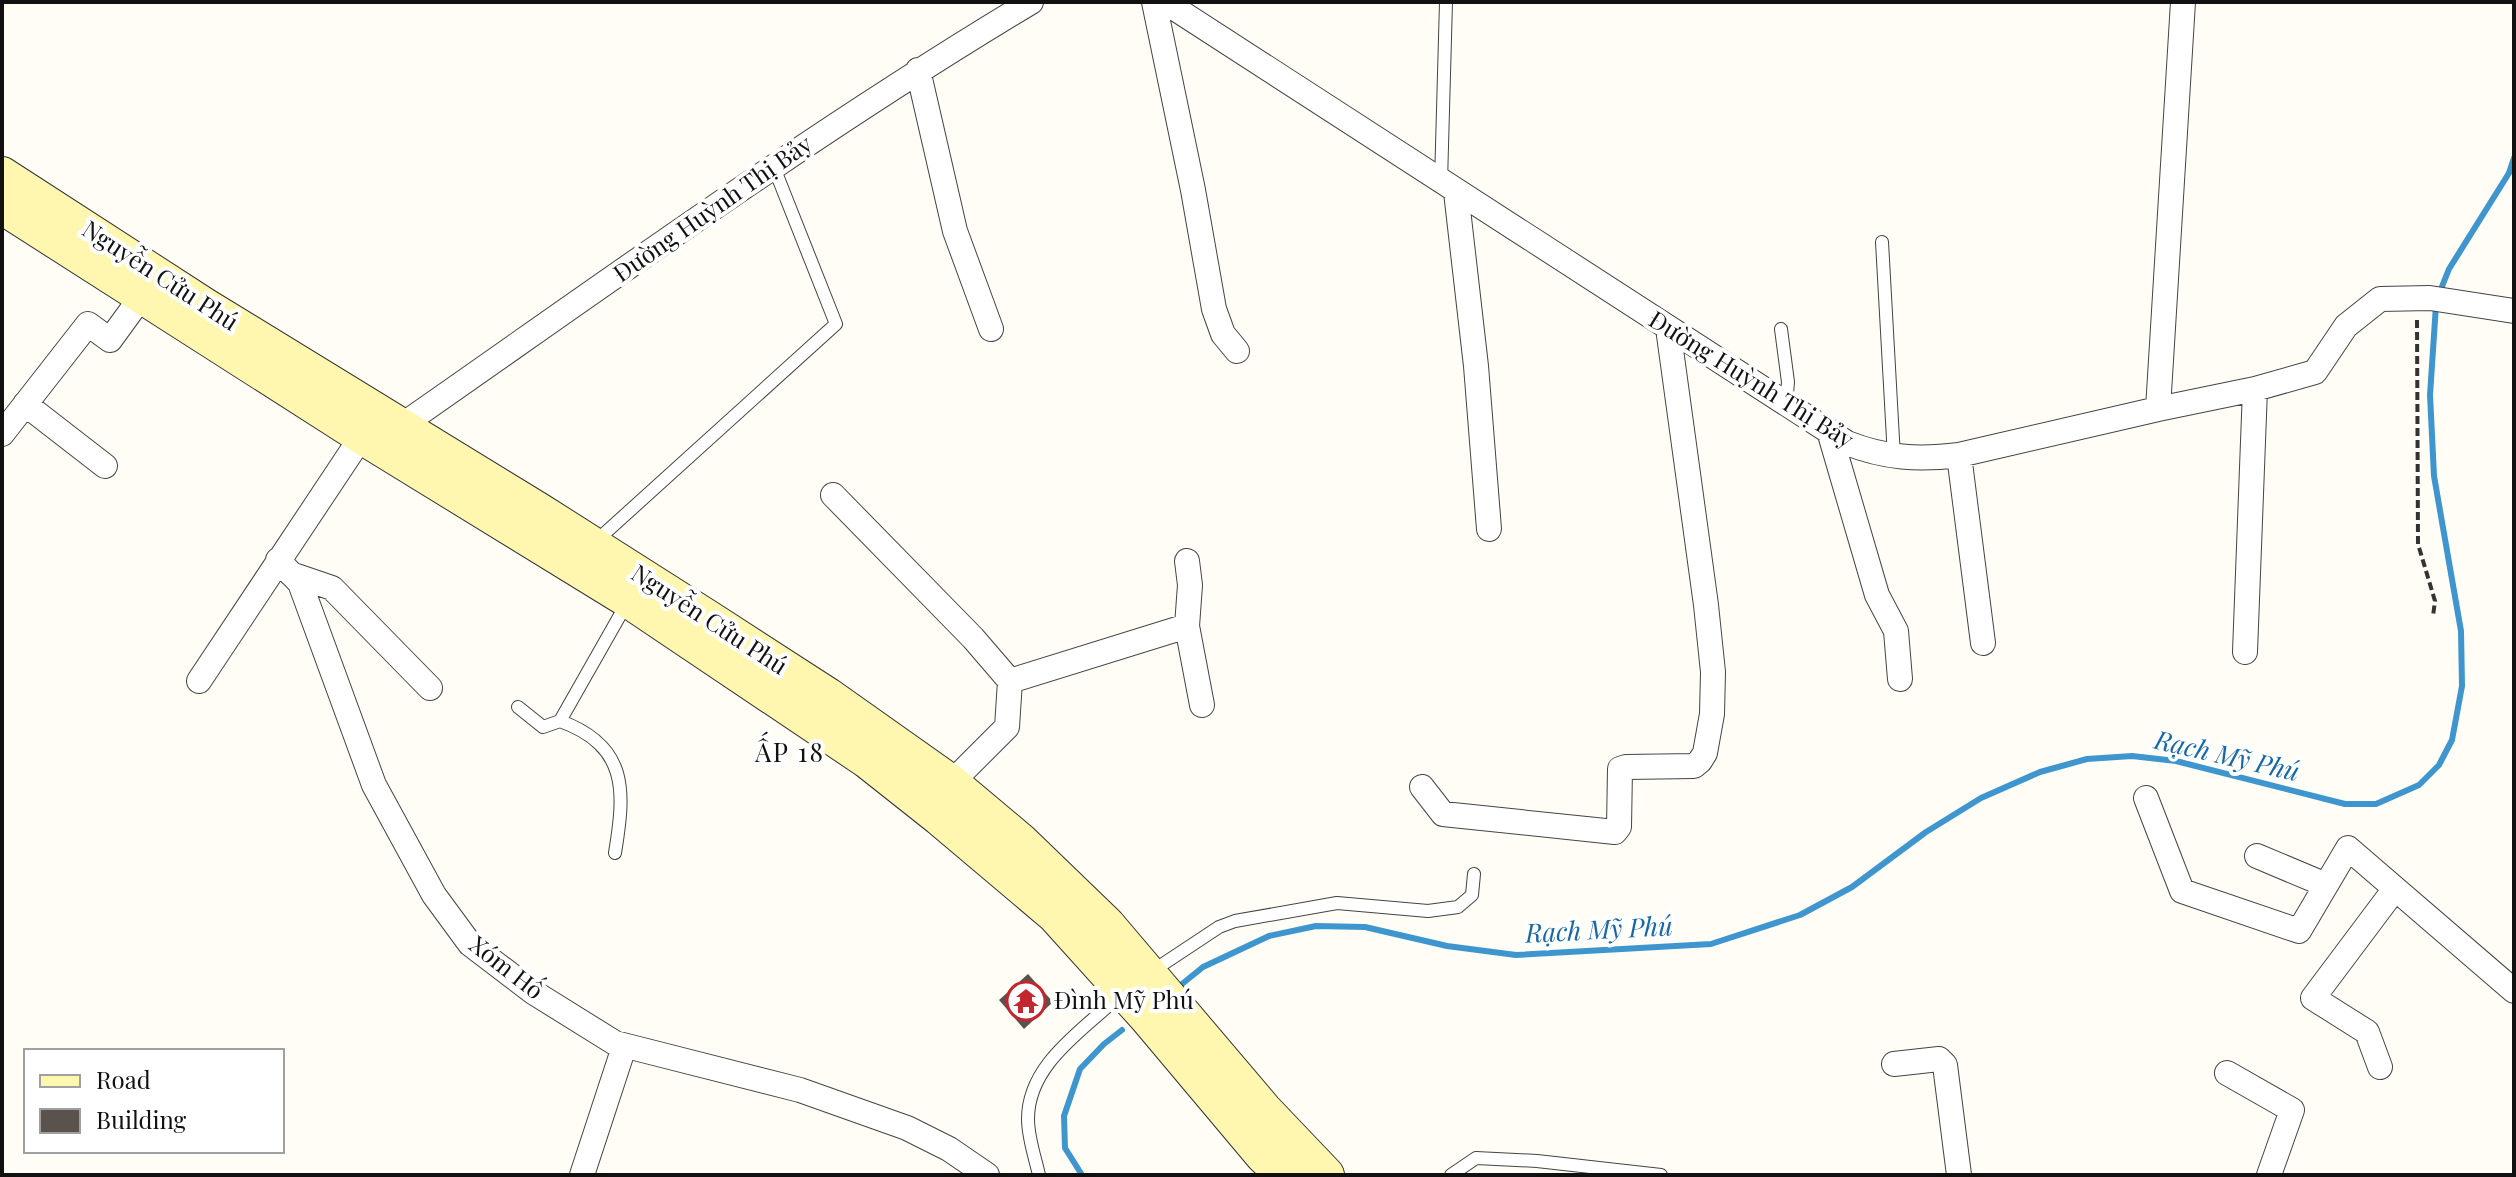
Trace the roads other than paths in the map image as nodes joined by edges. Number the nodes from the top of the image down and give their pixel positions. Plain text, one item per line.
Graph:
1 (1031, 2) edge
2 (1154, 2) edge
3 (1165, 2) edge
4 (1446, 2) edge
5 (2183, 2) edge
6 (918, 70) junction
7 (773, 165) junction
8 (2, 175) edge
9 (1449, 187) junction
10 (2, 206) edge
11 (1882, 242) dead end
12 (142, 296) junction
13 (2514, 311) edge
14 (1668, 328) junction
15 (991, 329) dead end
16 (1781, 329) dead end
17 (1237, 351) dead end
18 (2255, 389) junction
19 (25, 404) junction
20 (1786, 404) junction
21 (2158, 409) junction
22 (401, 426) junction
23 (1829, 431) junction
24 (2, 434) edge
25 (362, 436) junction
26 (1959, 455) junction
27 (1894, 457) junction
28 (105, 466) dead end
29 (833, 495) dead end
30 (1489, 529) dead end
31 (593, 545) junction
32 (1187, 561) dead end
33 (284, 567) junction
34 (629, 600) junction
35 (1187, 626) junction
36 (1983, 643) dead end
37 (2245, 652) dead end
38 (1900, 679) dead end
39 (199, 681) dead end
40 (1010, 681) junction
41 (430, 688) dead end
42 (1202, 705) dead end
43 (518, 707) dead end
44 (560, 721) junction
45 (951, 783) junction
46 (1422, 787) dead end
47 (2146, 798) dead end
48 (615, 853) dead end
49 (2257, 856) dead end
50 (1474, 874) dead end
51 (2326, 885) junction
52 (2394, 890) junction
53 (1149, 974) junction
54 (1096, 982) dead end
55 (2514, 991) edge
56 (624, 1047) junction
57 (1894, 1064) dead end
58 (2380, 1067) dead end
59 (2227, 1073) dead end
60 (582, 1175) edge
61 (987, 1175) edge
62 (1039, 1175) edge
63 (1284, 1175) edge
64 (1326, 1175) edge
65 (1451, 1175) edge
66 (1661, 1175) edge
67 (1959, 1175) edge
68 (2269, 1175) edge

1 - 6 street, Đường Huỳnh Thị Bảy
2 - 17 street
3 - 9 street, Đường Huỳnh Thị Bảy
4 - 9 lane
5 - 21 street
6 - 7 street, Đường Huỳnh Thị Bảy
6 - 15 street
7 - 22 street, Đường Huỳnh Thị Bảy
7 - 31 lane
8 - 22 main road, Nguyễn Cửu Phú
9 - 14 street, Đường Huỳnh Thị Bảy
9 - 30 street
10 - 12 main road, Nguyễn Cửu Phú
11 - 27 lane
12 - 19 street
12 - 25 main road, Nguyễn Cửu Phú
13 - 18 street, Đường Huỳnh Thị Bảy
14 - 20 street, Đường Huỳnh Thị Bảy
14 - 46 street
16 - 20 lane
18 - 21 street, Đường Huỳnh Thị Bảy
18 - 37 street
19 - 24 street
19 - 28 street
20 - 23 street, Đường Huỳnh Thị Bảy
21 - 26 street, Đường Huỳnh Thị Bảy
22 - 25 main road
22 - 31 main road, Nguyễn Cửu Phú
23 - 27 street, Đường Huỳnh Thị Bảy
23 - 38 street
25 - 33 street
25 - 34 main road, Nguyễn Cửu Phú
26 - 27 street, Đường Huỳnh Thị Bảy
26 - 36 street
29 - 40 street
31 - 45 main road, Nguyễn Cửu Phú
32 - 35 street
33 - 39 street
33 - 41 street
33 - 56 street, Xóm Hố
34 - 44 lane
34 - 63 main road, Nguyễn Cửu Phú
35 - 40 street
35 - 42 street
40 - 45 street
43 - 44 lane
44 - 48 lane
45 - 53 main road, Nguyễn Cửu Phú
47 - 51 street
49 - 51 street
50 - 53 lane
51 - 52 street
52 - 55 street
52 - 58 street
53 - 64 main road, Nguyễn Cửu Phú
54 - 62 lane
56 - 60 street
56 - 61 street, Xóm Hố
57 - 67 street
59 - 68 street
65 - 66 lane

